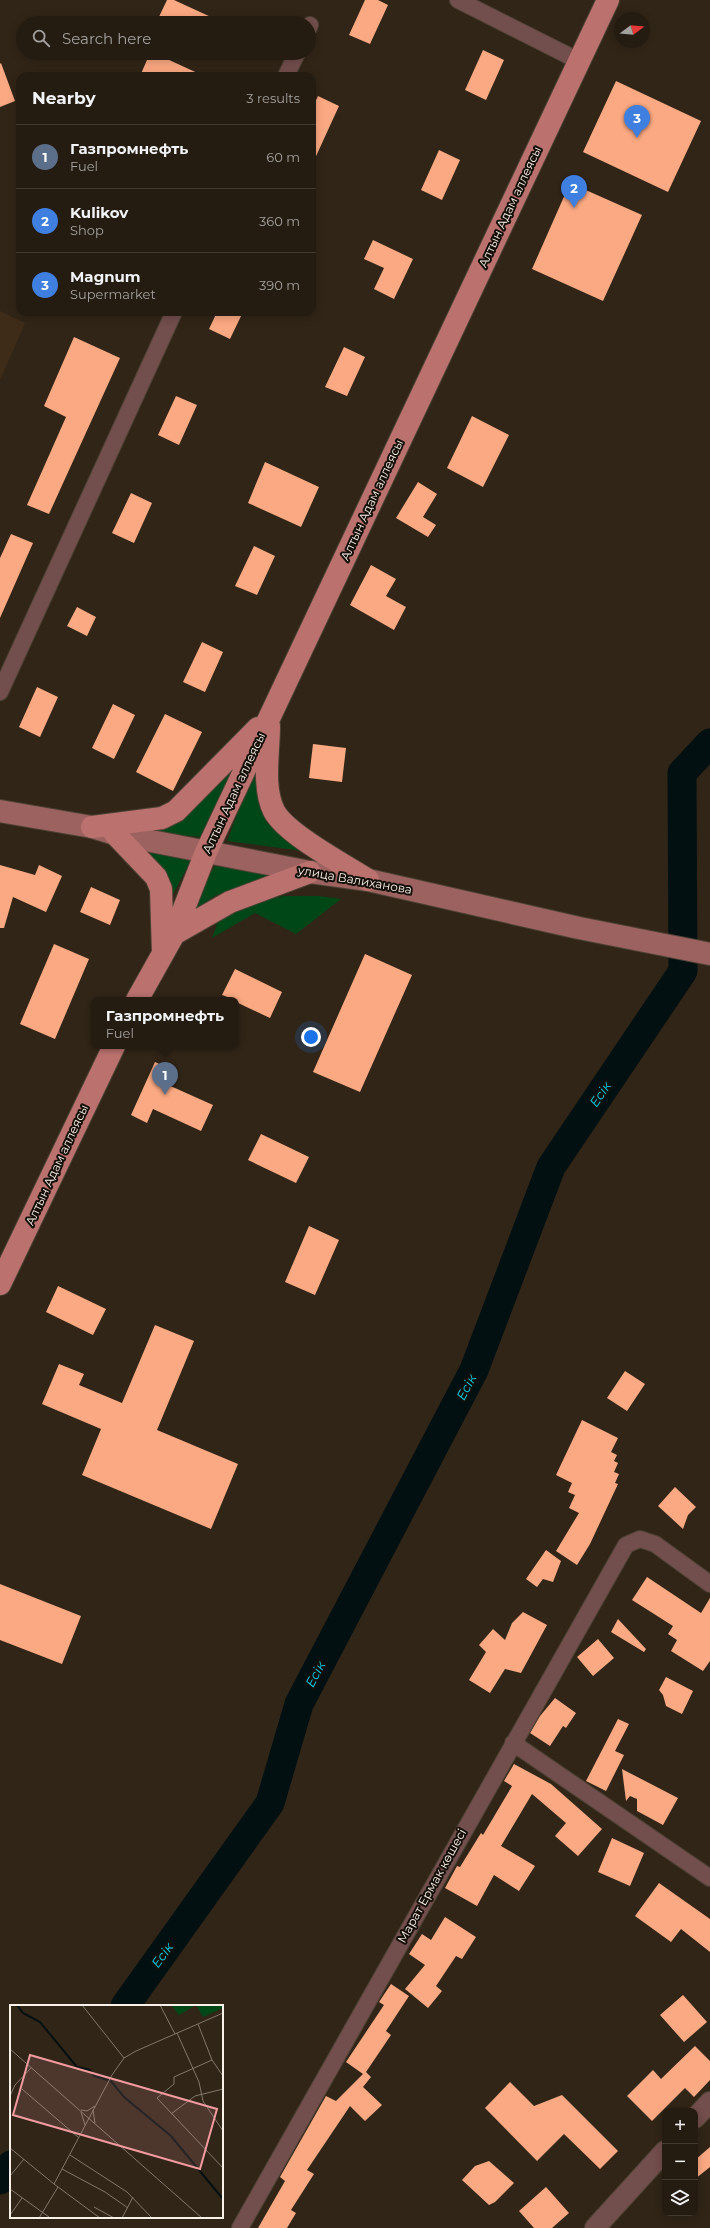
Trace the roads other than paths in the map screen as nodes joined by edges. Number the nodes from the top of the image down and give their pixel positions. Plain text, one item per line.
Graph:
1 (458, 0) edge
2 (608, 0) edge
3 (294, 60) edge
4 (579, 61) junction
5 (288, 72) edge
6 (172, 316) edge
7 (0, 692) edge
8 (269, 718) junction
9 (0, 811) edge
10 (92, 827) junction
11 (115, 834) junction
12 (206, 852) junction
13 (310, 872) junction
14 (368, 880) junction
15 (174, 934) junction
16 (710, 954) edge
17 (163, 956) junction
18 (139, 997) edge
19 (113, 1049) edge
20 (0, 1284) edge
21 (710, 1584) edge
22 (513, 1743) junction
23 (710, 1878) edge
24 (710, 2102) edge
25 (698, 2115) edge
26 (662, 2154) edge
27 (240, 2228) edge
28 (595, 2228) edge

1 - 4 street
2 - 4 main road, Алтын Адам аллеясы
3 - 5 street
4 - 8 main road, Алтын Адам аллеясы
6 - 7 street
8 - 10 main road
8 - 12 main road, Алтын Адам аллеясы
8 - 14 main road
9 - 10 main road, улица Валиханова
10 - 11 main road, улица Валиханова
11 - 12 main road, улица Валиханова
11 - 17 main road
12 - 13 main road, улица Валиханова
12 - 15 main road, Алтын Адам аллеясы
13 - 14 main road, улица Валиханова
13 - 15 main road
14 - 16 main road, улица Валиханова
15 - 17 main road, Алтын Адам аллеясы
17 - 18 main road, Алтын Адам аллеясы
19 - 20 main road, Алтын Адам аллеясы
21 - 22 street, Марат Ермак көшесі
22 - 23 street
22 - 27 street, Марат Ермак көшесі
24 - 25 street
26 - 28 street

